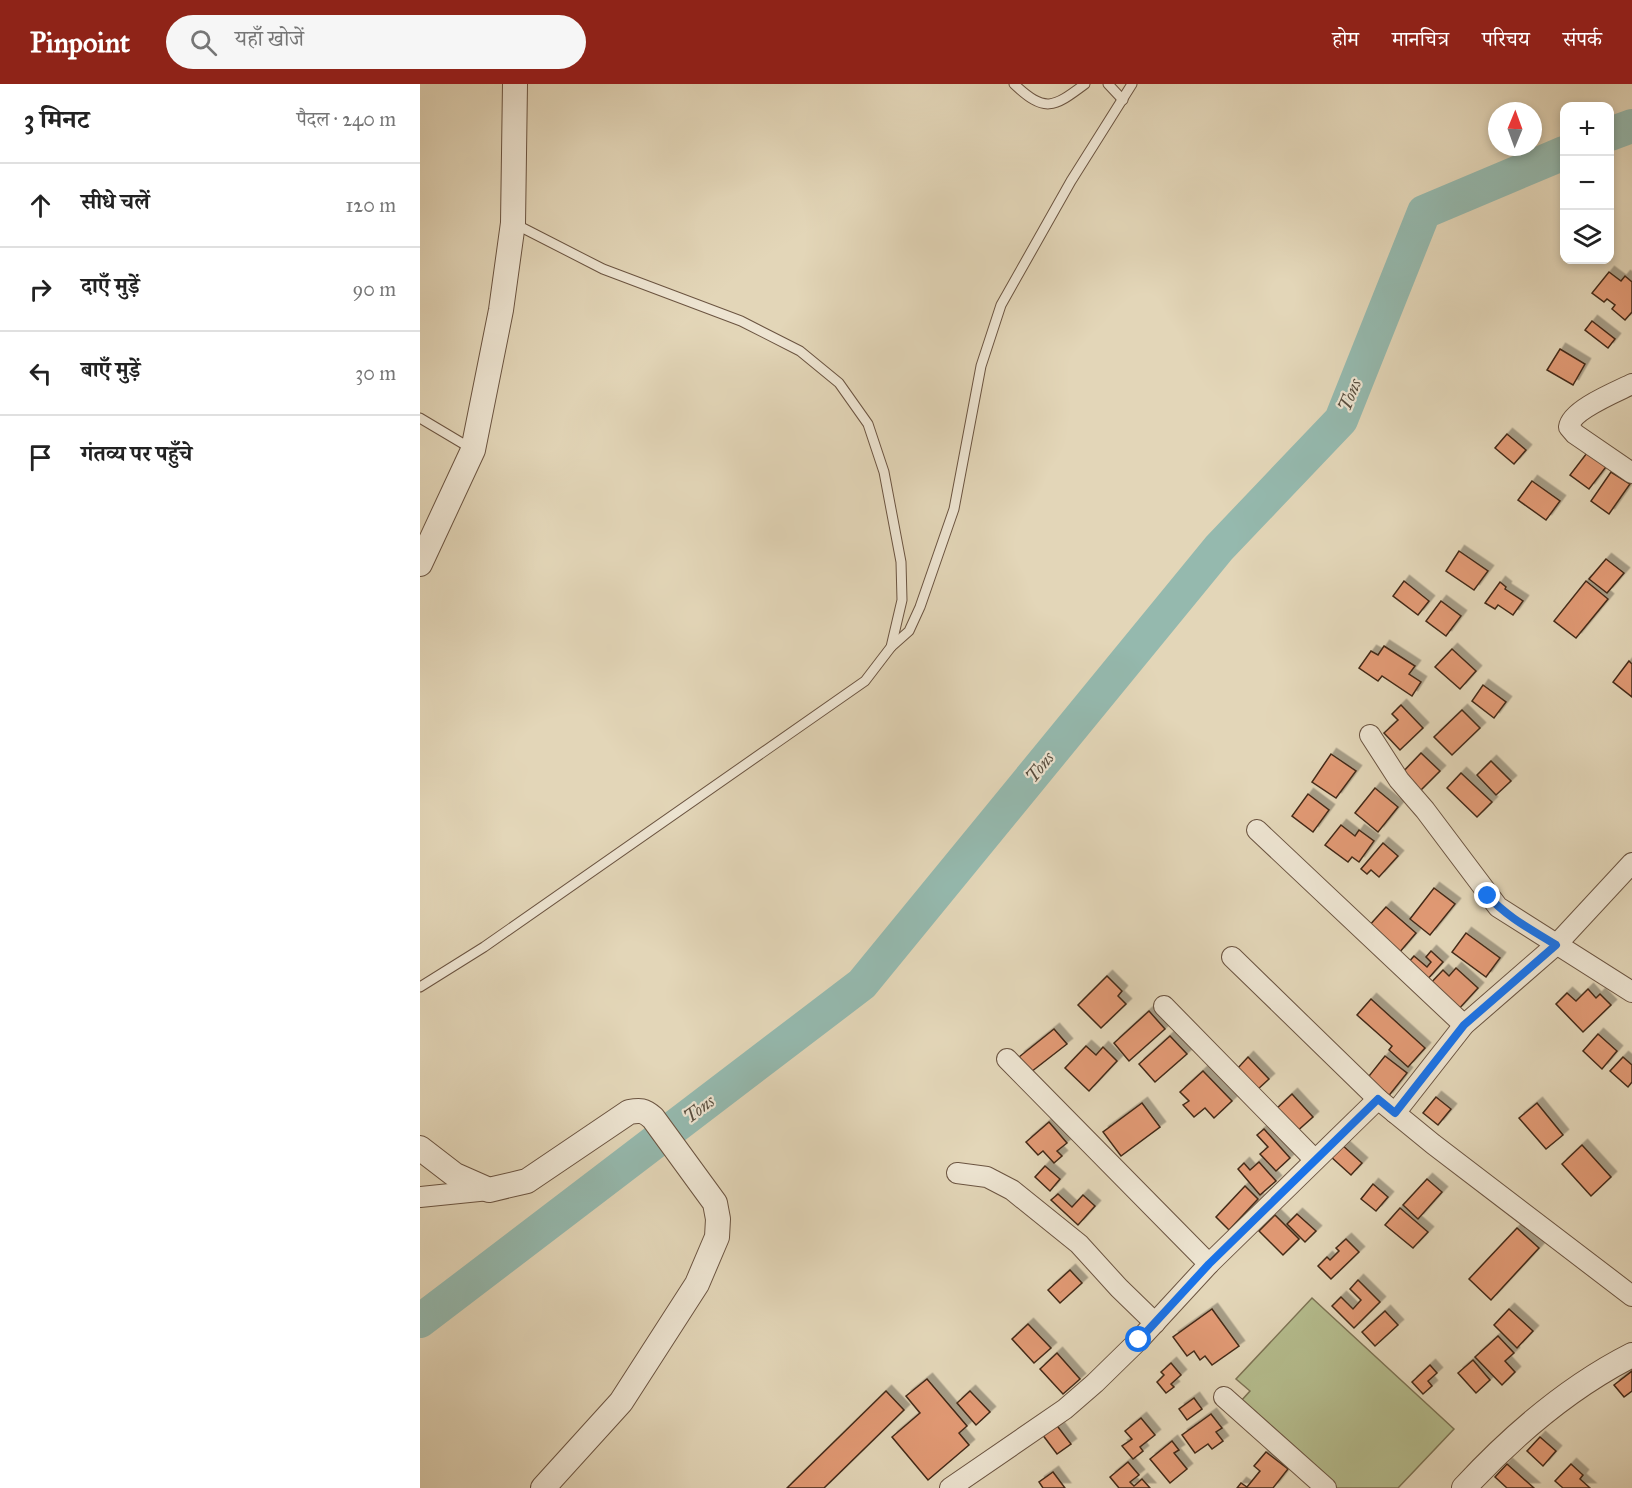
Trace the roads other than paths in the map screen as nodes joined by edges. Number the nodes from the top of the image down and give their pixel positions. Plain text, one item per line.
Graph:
1 (515, 84) edge
2 (1014, 84) edge
3 (1085, 84) edge
4 (1108, 84) edge
5 (1132, 84) edge
6 (1123, 100) junction
7 (513, 223) junction
8 (1632, 384) edge
9 (420, 418) edge
10 (473, 450) junction
11 (1632, 472) edge
12 (420, 564) edge
13 (891, 647) junction
14 (1370, 735) dead end
15 (1257, 830) dead end
16 (1632, 863) edge
17 (1556, 945) junction
18 (1232, 957) dead end
19 (420, 987) edge
20 (1632, 992) edge
21 (1164, 1006) dead end
22 (1464, 1025) junction
23 (1007, 1059) dead end
24 (1378, 1099) junction
25 (1395, 1113) junction
26 (420, 1148) edge
27 (1315, 1160) junction
28 (957, 1173) dead end
29 (489, 1190) junction
30 (420, 1197) edge
31 (1209, 1264) junction
32 (1632, 1296) edge
33 (1155, 1323) junction
34 (1632, 1355) edge
35 (1224, 1397) dead end
36 (543, 1488) edge
37 (950, 1488) edge
38 (1326, 1488) edge
39 (1464, 1488) edge

1 - 7 street
2 - 3 lane
4 - 6 lane
5 - 6 lane
6 - 13 lane
7 - 10 street
7 - 13 lane
8 - 11 street
9 - 10 lane
10 - 12 street
13 - 19 lane
14 - 17 street
15 - 22 street
16 - 17 street
17 - 20 street
17 - 22 street
18 - 24 street
21 - 27 street
22 - 25 street
23 - 31 street
24 - 25 street
24 - 27 street
25 - 32 street
26 - 29 street
27 - 31 street
28 - 33 street
29 - 30 street
29 - 36 street
31 - 33 street
33 - 37 street
34 - 39 street
35 - 38 street

